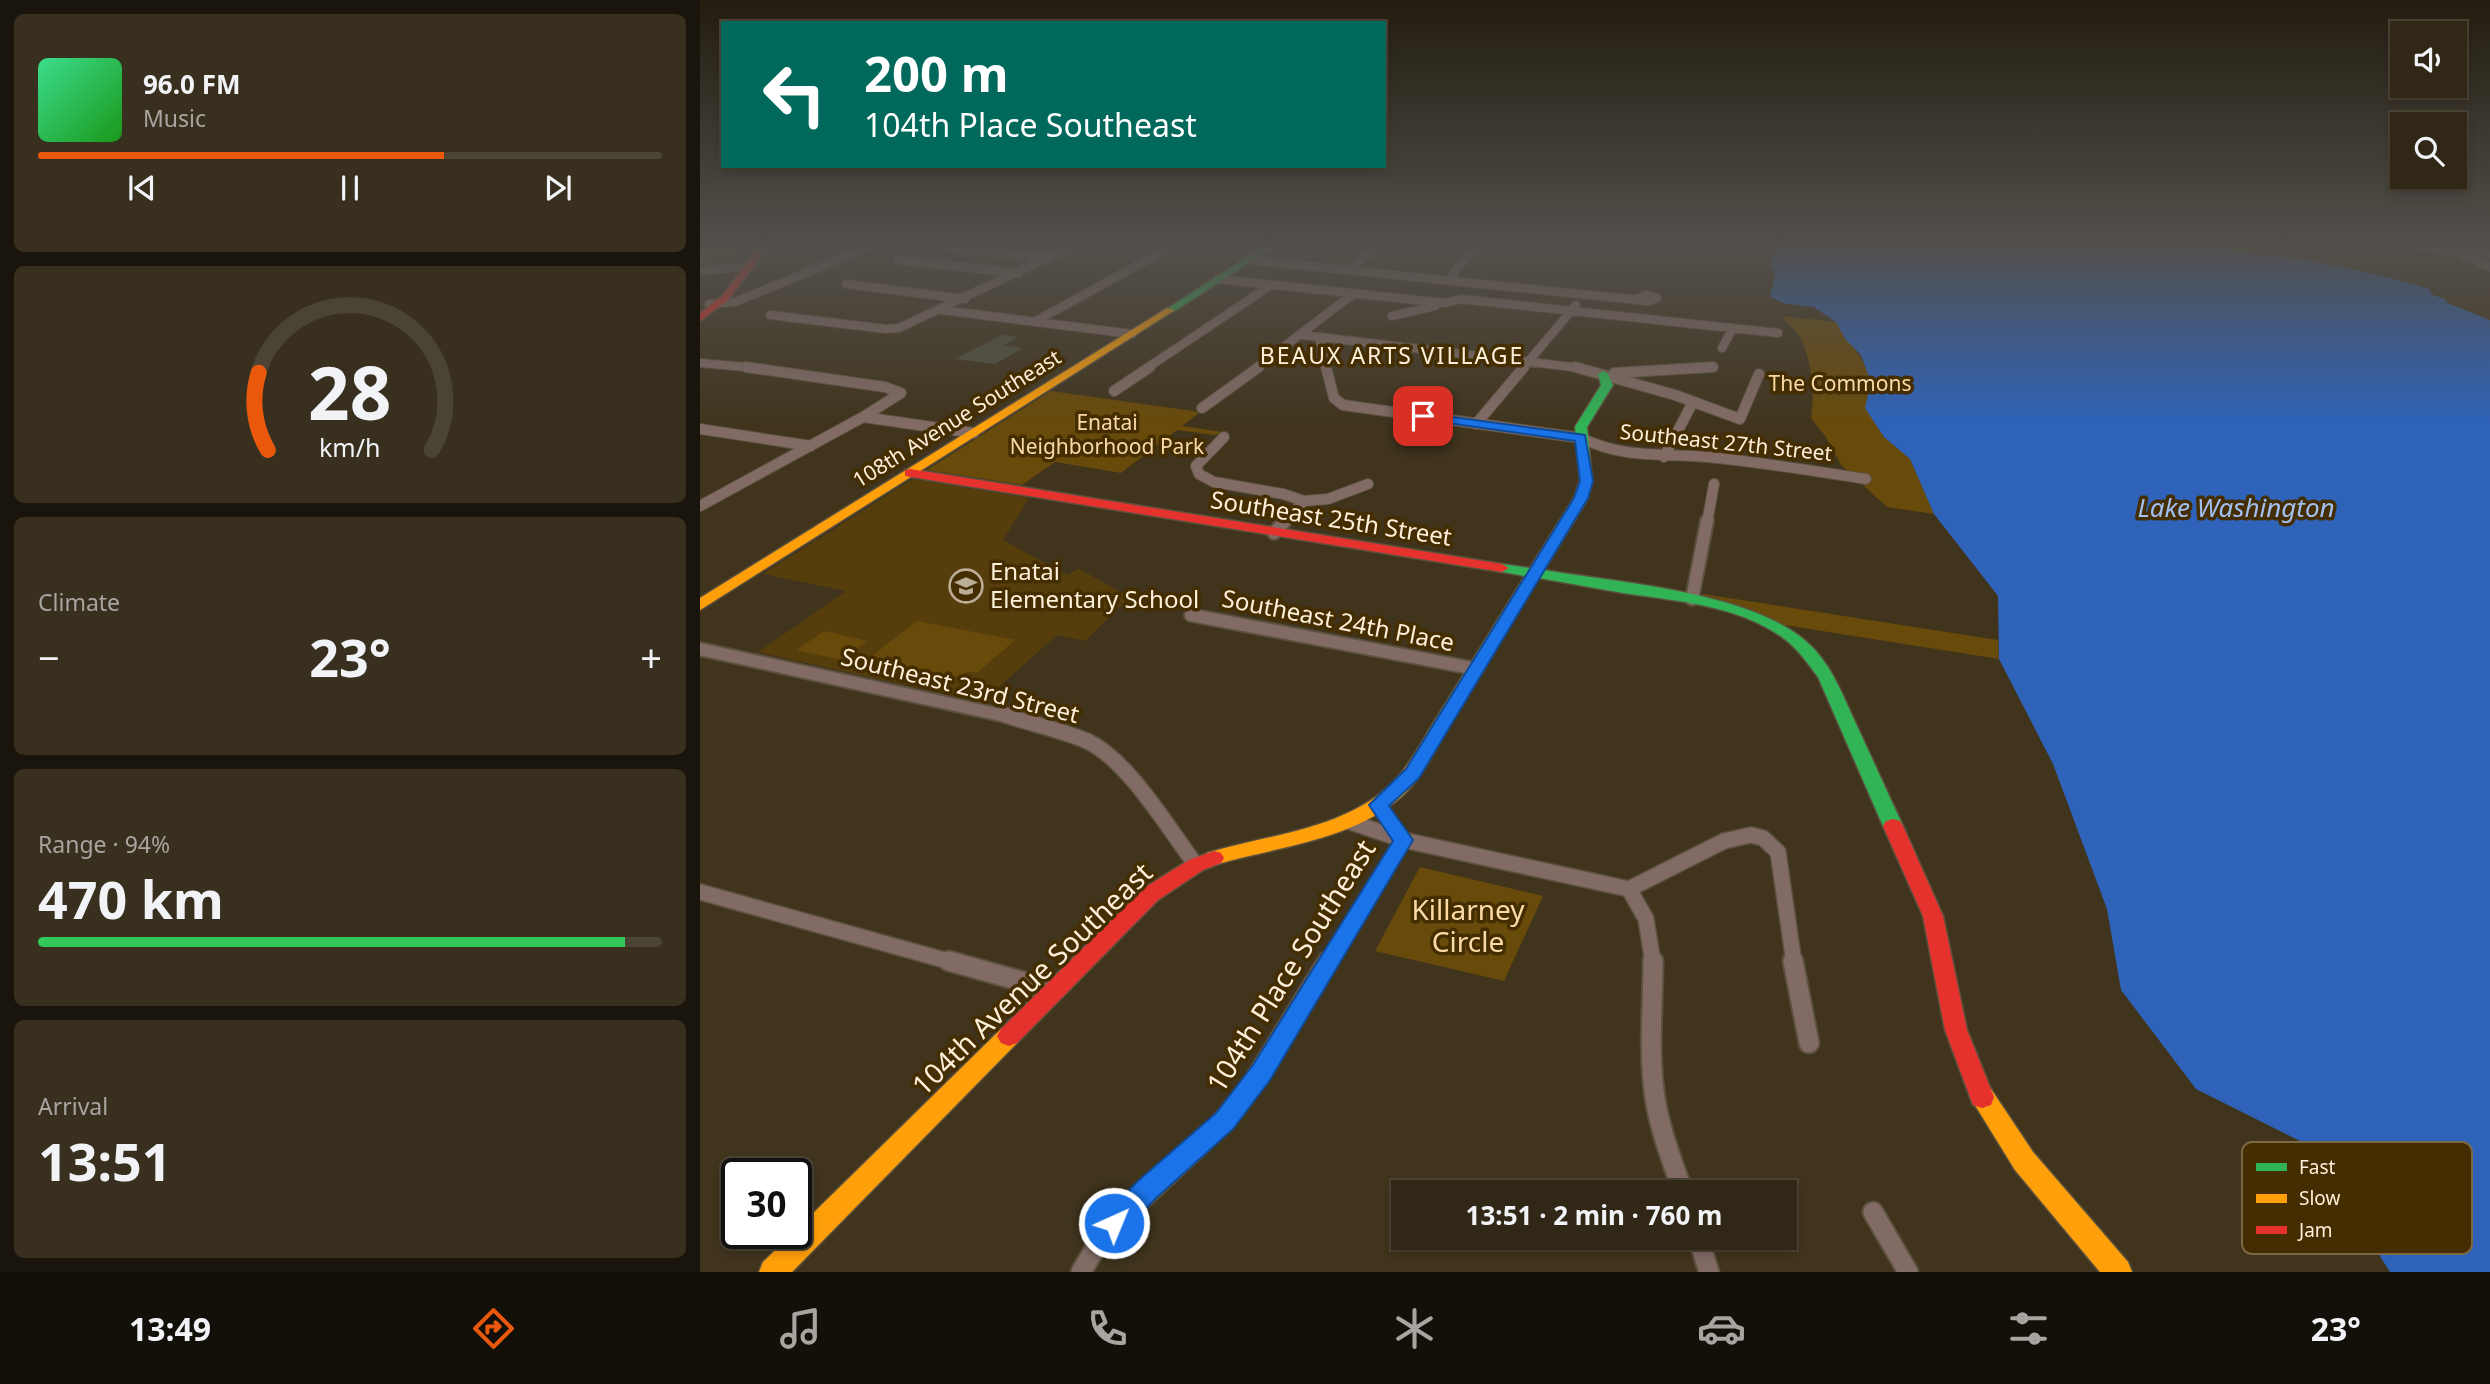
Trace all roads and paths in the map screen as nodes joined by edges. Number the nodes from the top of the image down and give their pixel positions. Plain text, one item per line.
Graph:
1 (726, 304) edge
2 (953, 304) edge
3 (1067, 304) edge
4 (1178, 304) edge
5 (1242, 304) edge
6 (1340, 304) edge
7 (1439, 304) edge
8 (1511, 304) edge
9 (1575, 304) edge
10 (707, 310) edge
11 (941, 310) junction
12 (1573, 311) junction
13 (770, 315) dead end
14 (1392, 316) dead end
15 (1035, 322) junction
16 (1732, 328) junction
17 (1777, 332) dead end
18 (1132, 334) junction
19 (1302, 335) junction
20 (1319, 337) junction
21 (1722, 348) dead end
22 (1531, 361) junction
23 (700, 363) edge
24 (1713, 367) dead end
25 (1603, 374) junction
26 (1759, 374) dead end
27 (1114, 391) dead end
28 (1693, 402) junction
29 (1202, 408) dead end
30 (863, 417) junction
31 (1476, 424) junction
32 (700, 429) edge
33 (974, 433) junction
34 (1224, 437) dead end
35 (1581, 438) junction
36 (811, 446) junction
37 (1664, 457) junction
38 (910, 473) junction
39 (1866, 479) dead end
40 (1368, 484) dead end
41 (1714, 484) dead end
42 (1304, 501) junction
43 (700, 506) edge
44 (1274, 533) junction
45 (1534, 574) junction
46 (1692, 599) junction
47 (700, 605) edge
48 (1191, 615) dead end
49 (700, 649) edge
50 (1477, 669) junction
51 (1378, 805) junction
52 (1348, 821) junction
53 (1403, 840) junction
54 (1196, 865) junction
55 (1629, 889) junction
56 (700, 892) edge
57 (1053, 990) junction
58 (1809, 1043) dead end
59 (1679, 1180) edge
60 (1873, 1212) dead end
61 (1702, 1250) edge
62 (773, 1272) edge
63 (1081, 1272) edge
64 (1709, 1272) edge
65 (1908, 1272) edge
66 (2118, 1272) edge

1 - 10 street
2 - 11 street
3 - 15 street
4 - 18 street, 108th Avenue Southeast
5 - 27 street
6 - 19 street
7 - 14 street
8 - 12 street
9 - 12 street
11 - 13 street
11 - 15 street
12 - 16 street
12 - 22 street
15 - 18 street
16 - 17 street
16 - 21 street
18 - 33 street, 108th Avenue Southeast
19 - 20 street
19 - 29 street
20 - 22 street
20 - 31 street, Southeast 27th Street
22 - 25 street
22 - 31 street
23 - 30 street
24 - 25 street
25 - 28 street
25 - 35 street, 104th Avenue Southeast
26 - 28 street
28 - 37 street
30 - 33 street
30 - 36 street
31 - 35 street, Southeast 27th Street
32 - 36 street
33 - 38 street, 108th Avenue Southeast
34 - 42 street
35 - 37 street, Southeast 27th Street
35 - 45 street, 104th Avenue Southeast
36 - 43 street
37 - 39 street, Southeast 27th Street
38 - 44 street, Southeast 25th Street
38 - 47 street, 108th Avenue Southeast
40 - 42 street
41 - 46 street
42 - 44 street
44 - 45 street, Southeast 25th Street
45 - 46 street, Southeast 25th Street
45 - 50 street, 104th Avenue Southeast
46 - 66 street, Southeast 25th Street
48 - 50 street, Southeast 24th Place
49 - 54 street, Southeast 23rd Street
50 - 51 street, 104th Avenue Southeast
51 - 52 street, 104th Avenue Southeast
51 - 53 street, 104th Place Southeast
52 - 53 street
52 - 54 street, 104th Avenue Southeast
53 - 55 street
53 - 63 street, 104th Place Southeast
54 - 57 street, 104th Avenue Southeast
55 - 58 street
55 - 59 street
56 - 57 street
57 - 62 street, 104th Avenue Southeast
60 - 65 street
61 - 64 street

